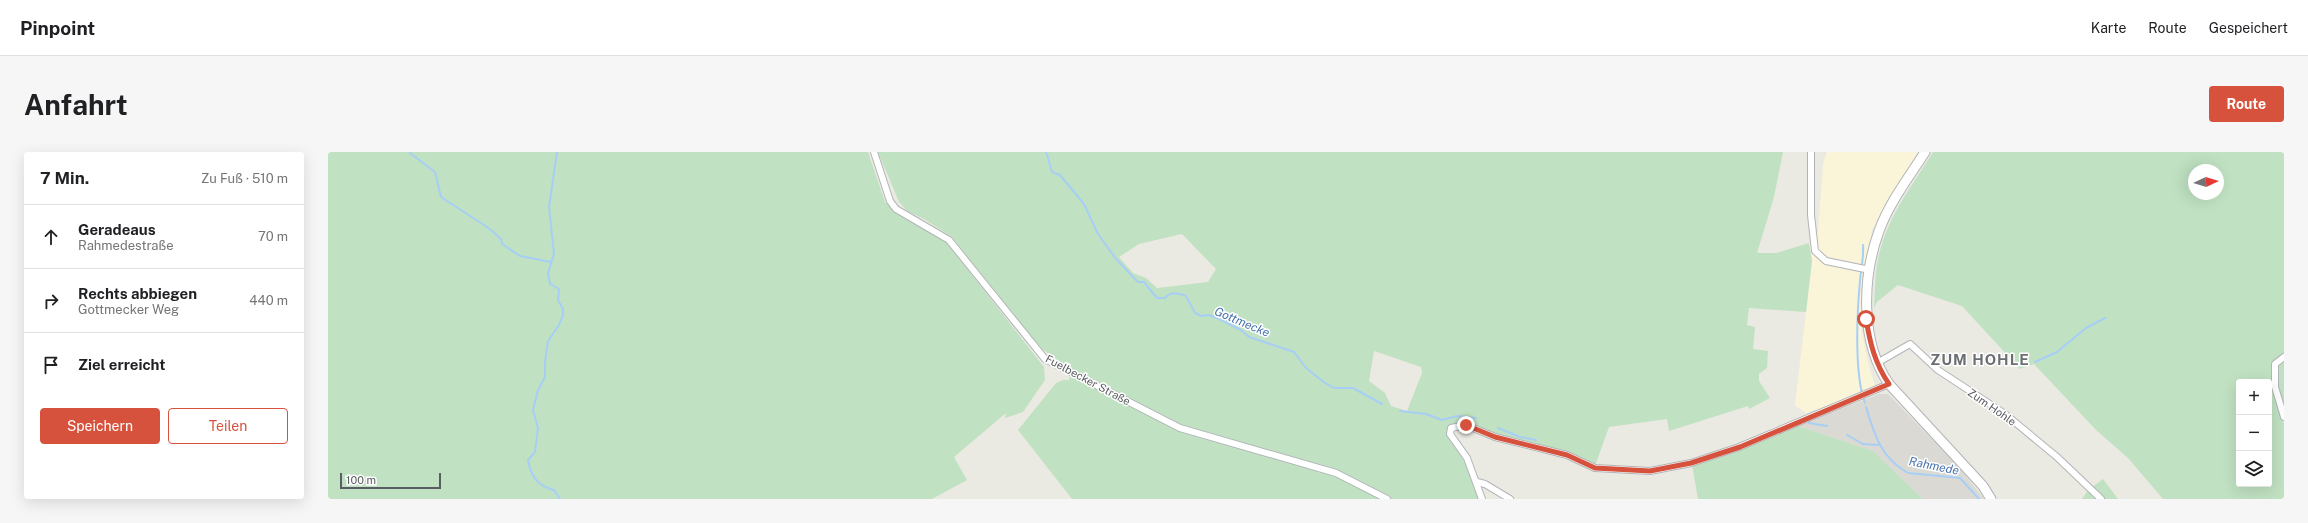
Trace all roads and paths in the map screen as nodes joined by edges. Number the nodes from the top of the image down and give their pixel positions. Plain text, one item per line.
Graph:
1 (874, 152) edge
2 (1811, 152) edge
3 (1924, 152) edge
4 (1867, 269) junction
5 (2284, 357) edge
6 (1877, 363) junction
7 (1889, 384) junction
8 (2284, 417) edge
9 (1477, 482) junction
10 (1387, 499) edge
11 (1482, 499) edge
12 (1510, 499) edge
13 (1991, 499) edge
14 (2101, 499) edge

1 - 10 street, Fuelbecker Straße
2 - 4 street
3 - 4 main road
4 - 6 main road
5 - 8 street
6 - 7 main road
6 - 14 street, Zum Hohle
7 - 9 street
7 - 13 main road
9 - 11 street
9 - 12 street

